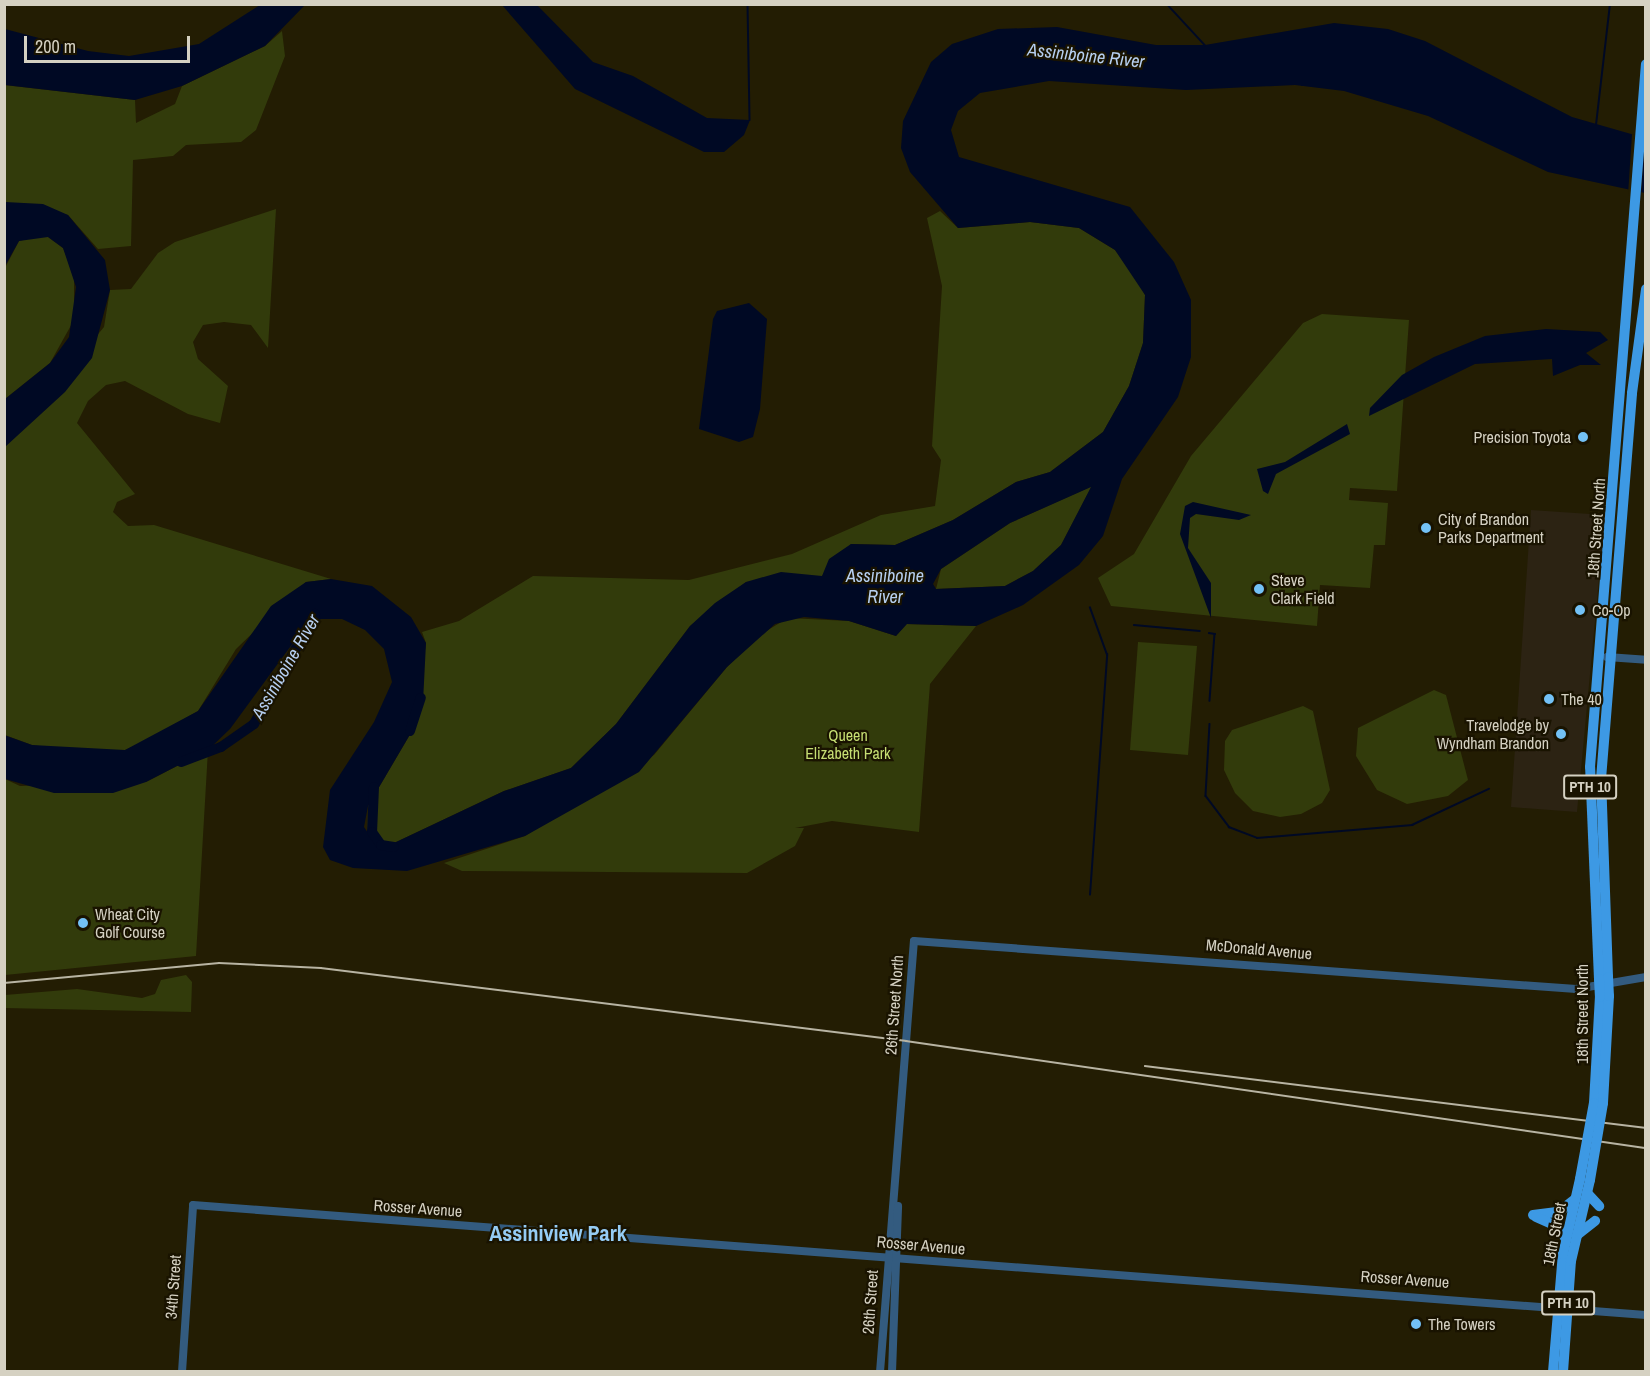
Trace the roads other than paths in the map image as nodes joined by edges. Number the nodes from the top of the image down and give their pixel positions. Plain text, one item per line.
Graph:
1 (1646, 64) edge
2 (1646, 289) edge
3 (1606, 657) junction
4 (1646, 660) edge
5 (914, 941) joint
6 (1646, 977) edge
7 (1604, 987) junction
8 (905, 1072) joint
9 (1599, 1103) joint
10 (1585, 1179) junction
11 (1587, 1193) junction
12 (1575, 1199) junction
13 (897, 1200) junction
14 (193, 1205) joint
15 (1599, 1206) dead end
16 (1595, 1221) dead end
17 (1571, 1237) junction
18 (888, 1257) junction
19 (900, 1258) junction
20 (1563, 1309) junction
21 (1646, 1314) edge
22 (182, 1371) edge
23 (880, 1371) edge
24 (892, 1371) edge
25 (1553, 1371) edge
26 (1563, 1371) edge

1 - 3 main road, 18th Street North / PTH 10
2 - 3 main road, 18th Street North / PTH 10
3 - 4 street
3 - 7 main road, 18th Street North / PTH 10
5 - 7 street, McDonald Avenue
5 - 8 street, 26th Street North
6 - 7 street, McDonald Avenue
7 - 9 main road, 18th Street North / PTH 10
8 - 13 street, 26th Street
9 - 10 main road, 18th Street / PTH 10, bridge
10 - 11 main road, 18th Street / PTH 10
10 - 12 main road, 18th Street / PTH 10
11 - 15 main road
11 - 17 main road, 18th Street / PTH 10
12 - 17 main road, 18th Street / PTH 10
12 - 17 main road
13 - 18 street, 26th Street
13 - 19 street, 26th Street
14 - 18 street, Rosser Avenue
14 - 22 street, 34th Street
16 - 17 main road
17 - 20 main road, 18th Street / PTH 10
18 - 19 street, Rosser Avenue
18 - 23 street, 26th Street
19 - 20 street, Rosser Avenue
19 - 24 street, 26th Street
20 - 21 street, Rosser Avenue
20 - 25 main road, 18th Street / PTH 10
20 - 26 main road, 18th Street / PTH 10

